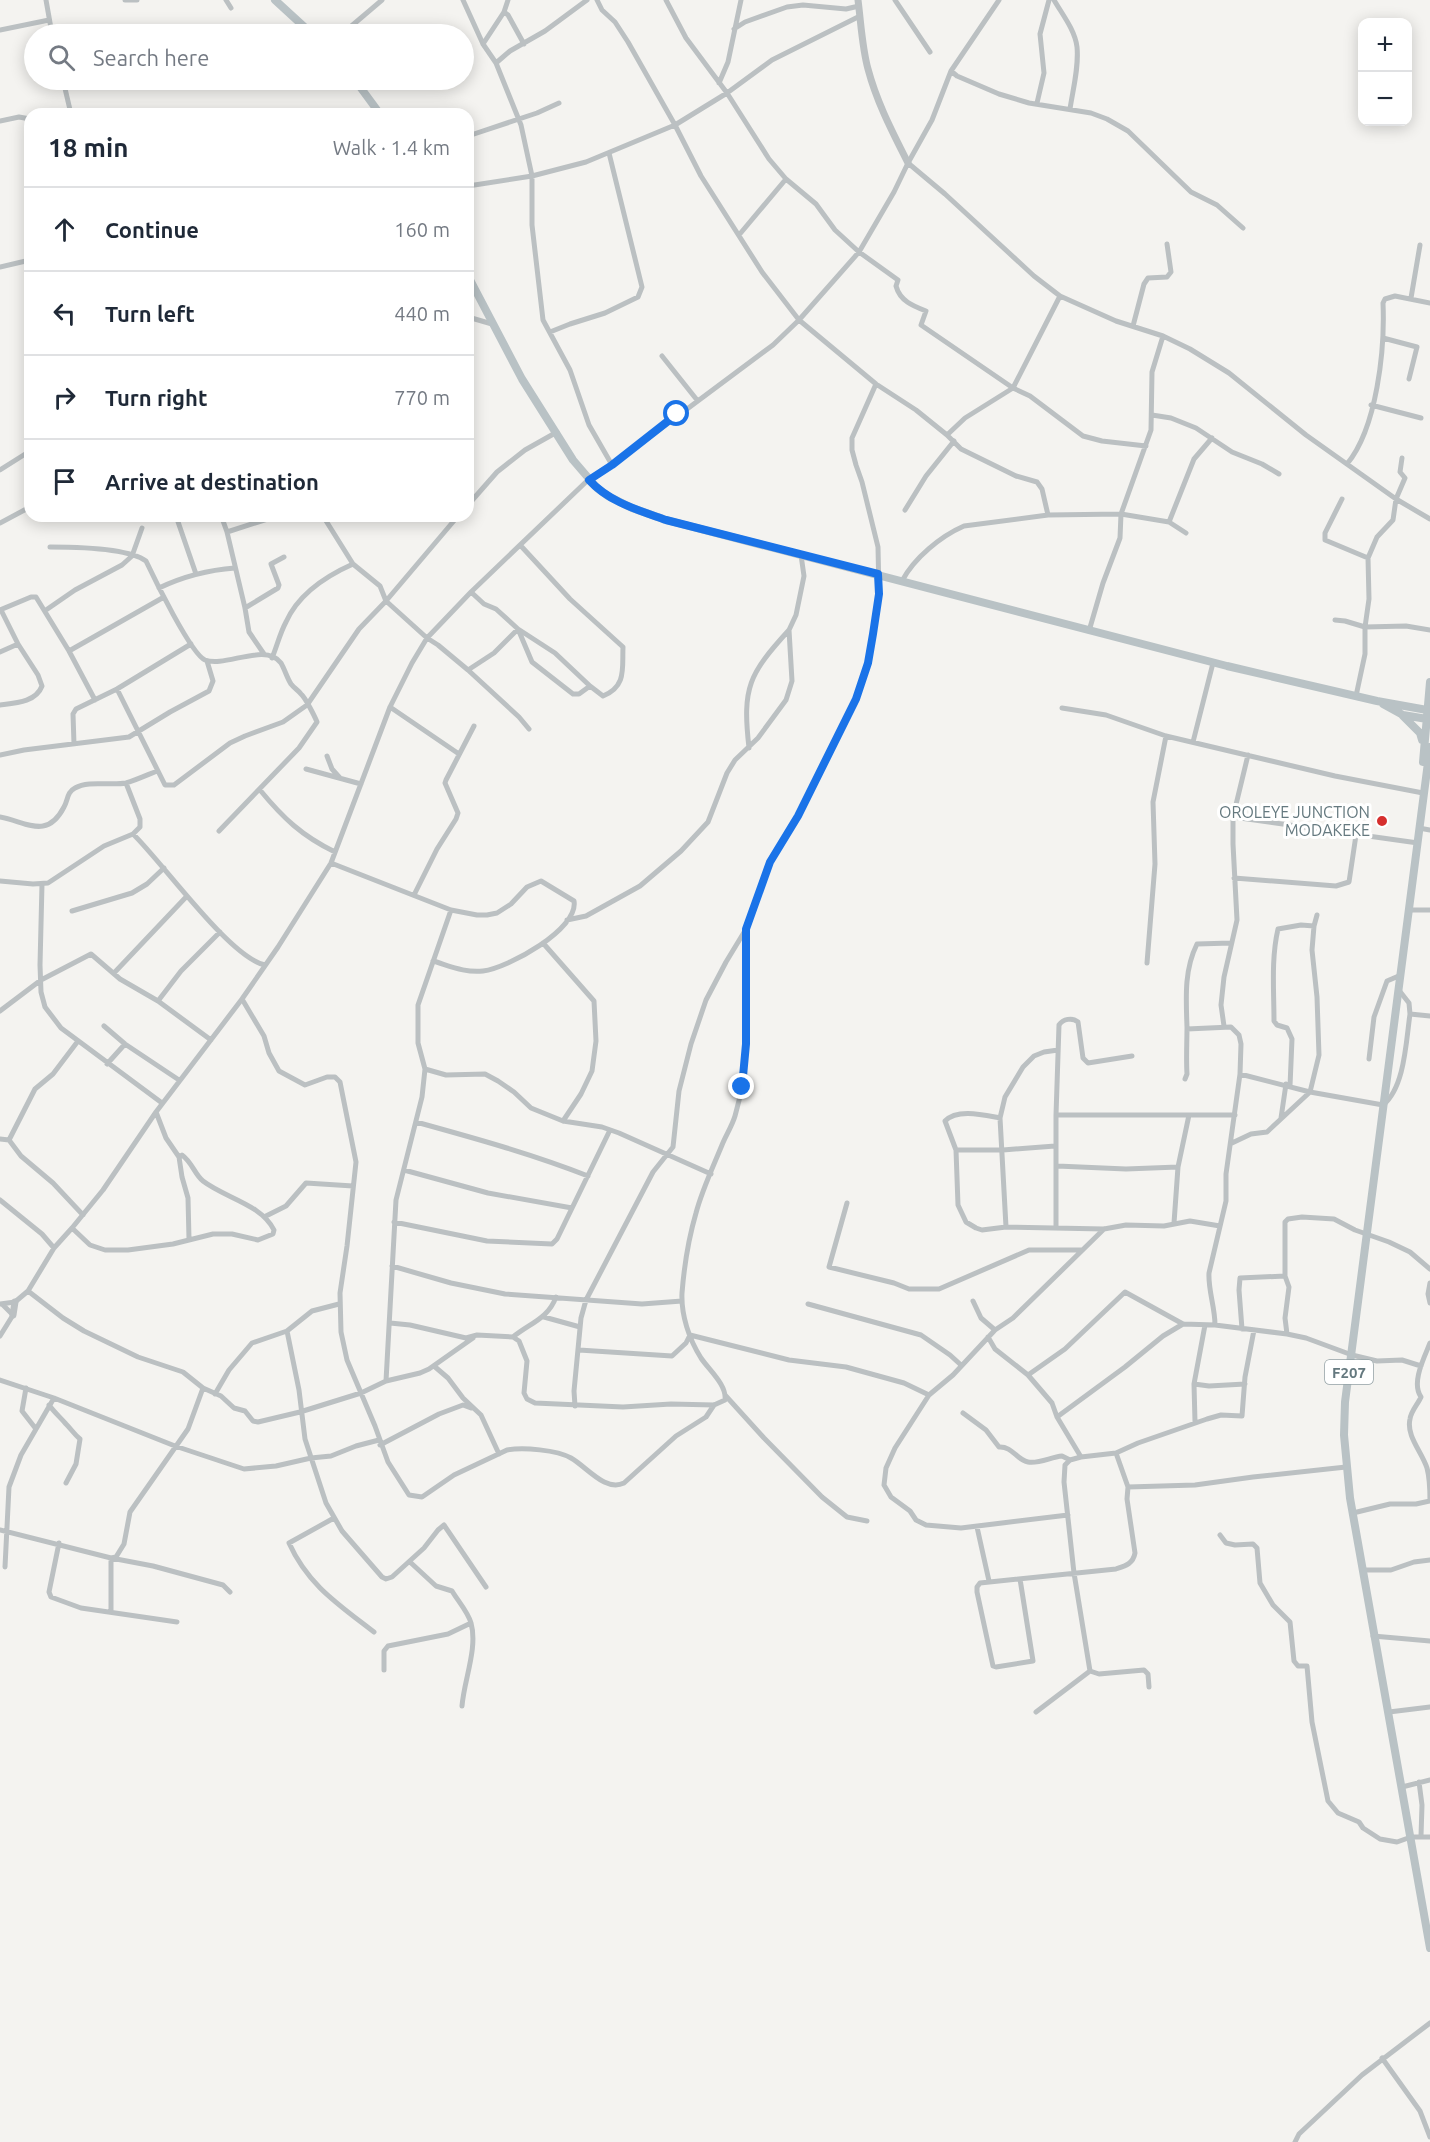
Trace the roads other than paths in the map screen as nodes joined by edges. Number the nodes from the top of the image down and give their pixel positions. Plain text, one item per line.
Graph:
1 (46, 0) edge
2 (125, 0) edge
3 (137, 0) edge
4 (226, 0) edge
5 (275, 0) edge
6 (382, 0) edge
7 (463, 0) edge
8 (508, 0) edge
9 (587, 0) edge
10 (597, 0) edge
11 (666, 0) edge
12 (741, 0) edge
13 (895, 0) edge
14 (999, 0) edge
15 (1052, 0) edge
16 (859, 3) edge
17 (231, 8) dead end
18 (504, 12) junction
19 (860, 16) junction
20 (49, 20) junction
21 (29, 24) edge
22 (50, 24) edge
23 (301, 24) edge
24 (354, 24) edge
25 (474, 24) edge
26 (474, 24) edge
27 (24, 25) edge
28 (734, 29) junction
29 (0, 30) edge
30 (483, 44) junction
31 (524, 44) junction
32 (930, 52) dead end
33 (496, 63) junction
34 (951, 71) junction
35 (719, 83) junction
36 (65, 90) edge
37 (362, 90) edge
38 (727, 93) junction
39 (559, 103) dead end
40 (1037, 103) junction
41 (70, 108) edge
42 (376, 108) edge
43 (1070, 109) junction
44 (24, 118) edge
45 (519, 119) junction
46 (0, 121) edge
47 (675, 125) junction
48 (474, 134) edge
49 (609, 153) junction
50 (908, 163) junction
51 (532, 176) junction
52 (786, 179) junction
53 (474, 185) edge
54 (1243, 228) dead end
55 (739, 235) junction
56 (1167, 244) dead end
57 (1420, 245) dead end
58 (859, 252) junction
59 (24, 261) edge
60 (0, 267) edge
61 (474, 287) edge
62 (1060, 297) junction
63 (1411, 298) junction
64 (1430, 303) edge
65 (474, 319) edge
66 (799, 320) junction
67 (494, 324) junction
68 (1132, 326) junction
69 (549, 332) junction
70 (1163, 336) junction
71 (1383, 338) junction
72 (662, 356) dead end
73 (1409, 379) dead end
74 (876, 384) junction
75 (1012, 388) junction
76 (697, 400) junction
77 (1371, 405) junction
78 (1152, 416) junction
79 (1421, 418) dead end
80 (556, 432) junction
81 (947, 435) junction
82 (1212, 438) junction
83 (954, 441) junction
84 (1146, 446) junction
85 (24, 455) edge
86 (1402, 458) dead end
87 (1347, 464) junction
88 (612, 465) junction
89 (0, 470) edge
90 (1279, 474) dead end
91 (589, 480) junction
92 (474, 498) edge
93 (1342, 498) dead end
94 (1396, 499) junction
95 (24, 510) edge
96 (905, 510) dead end
97 (1121, 513) junction
98 (1048, 515) junction
99 (1430, 519) edge
100 (178, 522) edge
101 (223, 522) edge
102 (258, 522) edge
103 (327, 522) edge
104 (453, 522) edge
105 (1169, 522) junction
106 (0, 524) edge
107 (142, 528) dead end
108 (227, 532) junction
109 (1186, 533) dead end
110 (521, 546) junction
111 (50, 547) dead end
112 (801, 555) junction
113 (132, 556) junction
114 (284, 557) dead end
115 (1368, 558) junction
116 (353, 564) junction
117 (235, 568) junction
118 (196, 574) junction
119 (878, 574) junction
120 (902, 581) junction
121 (159, 588) junction
122 (471, 592) junction
123 (164, 597) junction
124 (386, 602) junction
125 (245, 608) junction
126 (1, 610) edge
127 (46, 610) junction
128 (1335, 620) dead end
129 (1365, 627) junction
130 (518, 629) junction
131 (789, 630) junction
132 (1430, 630) edge
133 (1089, 631) junction
134 (427, 638) junction
135 (18, 644) junction
136 (191, 644) junction
137 (69, 651) junction
138 (0, 652) edge
139 (264, 654) junction
140 (272, 658) junction
141 (207, 661) junction
142 (1214, 663) junction
143 (468, 670) junction
144 (1430, 682) edge
145 (590, 686) junction
146 (117, 689) junction
147 (1356, 696) junction
148 (95, 700) junction
149 (1377, 701) junction
150 (0, 705) edge
151 (307, 705) junction
152 (390, 707) junction
153 (1414, 707) junction
154 (1062, 708) dead end
155 (1428, 715) edge
156 (1403, 716) junction
157 (474, 726) dead end
158 (529, 729) dead end
159 (138, 733) junction
160 (1166, 735) junction
161 (1194, 742) junction
162 (74, 744) junction
163 (1427, 747) edge
164 (749, 748) junction
165 (0, 754) edge
166 (459, 754) junction
167 (1248, 755) junction
168 (327, 756) dead end
169 (306, 769) dead end
170 (157, 771) junction
171 (341, 779) junction
172 (126, 783) junction
173 (361, 784) junction
174 (260, 790) junction
175 (1423, 793) junction
176 (0, 817) edge
177 (1233, 817) junction
178 (1419, 828) junction
179 (1430, 830) edge
180 (219, 831) dead end
181 (133, 834) junction
182 (1356, 835) junction
183 (1418, 843) junction
184 (335, 852) junction
185 (331, 863) junction
186 (164, 868) junction
187 (1234, 878) junction
188 (0, 881) edge
189 (42, 885) junction
190 (414, 895) junction
191 (187, 896) junction
192 (452, 910) junction
193 (1409, 910) junction
194 (1430, 910) edge
195 (72, 911) dead end
196 (1317, 915) dead end
197 (567, 920) junction
198 (1314, 926) junction
199 (746, 929) junction
200 (220, 932) junction
201 (543, 943) junction
202 (1231, 943) junction
203 (433, 961) junction
204 (1147, 963) dead end
205 (265, 965) junction
206 (114, 973) junction
207 (1401, 975) junction
208 (41, 980) junction
209 (34, 985) junction
210 (1398, 989) junction
211 (41, 992) junction
212 (242, 999) junction
213 (158, 1001) junction
214 (0, 1011) edge
215 (1410, 1014) junction
216 (1430, 1016) edge
217 (104, 1026) dead end
218 (1224, 1026) junction
219 (1187, 1029) junction
220 (211, 1040) junction
221 (78, 1041) junction
222 (125, 1044) junction
223 (1058, 1050) junction
224 (1132, 1056) dead end
225 (1370, 1059) dead end
226 (107, 1064) junction
227 (425, 1069) junction
228 (1240, 1074) junction
229 (1185, 1078) dead end
230 (179, 1080) junction
231 (1288, 1085) junction
232 (1310, 1092) junction
233 (162, 1103) junction
234 (1383, 1105) junction
235 (156, 1112) junction
236 (1235, 1114) junction
237 (1056, 1115) junction
238 (1189, 1115) junction
239 (1000, 1118) junction
240 (1280, 1120) junction
241 (563, 1121) junction
242 (416, 1122) junction
243 (610, 1130) junction
244 (0, 1139) edge
245 (9, 1140) junction
246 (1232, 1143) junction
247 (1055, 1146) junction
248 (956, 1150) junction
249 (1003, 1150) junction
250 (666, 1155) junction
251 (179, 1157) junction
252 (1057, 1166) junction
253 (1178, 1167) junction
254 (404, 1170) junction
255 (711, 1174) junction
256 (588, 1176) junction
257 (353, 1186) junction
258 (0, 1200) edge
259 (846, 1203) dead end
260 (572, 1208) junction
261 (83, 1215) junction
262 (264, 1218) junction
263 (394, 1222) junction
264 (1174, 1223) junction
265 (1220, 1226) junction
266 (1006, 1227) junction
267 (72, 1228) junction
268 (1056, 1228) junction
269 (1104, 1229) junction
270 (1366, 1234) junction
271 (189, 1239) junction
272 (54, 1248) junction
273 (1083, 1250) junction
274 (392, 1266) junction
275 (1430, 1269) edge
276 (1285, 1276) junction
277 (1430, 1283) edge
278 (28, 1291) junction
279 (556, 1297) junction
280 (586, 1300) junction
281 (682, 1301) junction
282 (973, 1301) dead end
283 (15, 1302) junction
284 (1430, 1303) edge
285 (1, 1304) edge
286 (339, 1304) junction
287 (808, 1304) dead end
288 (13, 1315) junction
289 (544, 1317) junction
290 (390, 1323) junction
291 (1183, 1324) junction
292 (1205, 1325) junction
293 (1215, 1325) junction
294 (580, 1327) junction
295 (1242, 1329) junction
296 (995, 1330) junction
297 (1254, 1330) junction
298 (287, 1331) junction
299 (1287, 1334) junction
300 (477, 1335) junction
301 (690, 1335) junction
302 (0, 1336) edge
303 (513, 1337) junction
304 (988, 1337) junction
305 (1430, 1343) edge
306 (579, 1350) junction
307 (1352, 1356) junction
308 (961, 1365) junction
309 (434, 1366) junction
310 (1421, 1366) junction
311 (1028, 1375) junction
312 (0, 1380) edge
313 (386, 1381) junction
314 (1194, 1384) junction
315 (1245, 1384) junction
316 (26, 1388) junction
317 (203, 1388) junction
318 (361, 1393) junction
319 (215, 1394) junction
320 (725, 1395) junction
321 (929, 1395) junction
322 (1420, 1397) junction
323 (54, 1398) junction
324 (1430, 1399) edge
325 (714, 1404) junction
326 (49, 1405) junction
327 (575, 1406) junction
328 (475, 1410) junction
329 (302, 1411) junction
330 (963, 1413) dead end
331 (1057, 1417) junction
332 (1195, 1422) junction
333 (31, 1423) junction
334 (36, 1428) junction
335 (32, 1436) junction
336 (380, 1442) junction
337 (175, 1446) junction
338 (1116, 1453) junction
339 (499, 1454) junction
340 (1081, 1457) junction
341 (311, 1458) junction
342 (1070, 1460) junction
343 (1346, 1467) junction
344 (66, 1483) dead end
345 (1128, 1487) junction
346 (1430, 1501) edge
347 (1353, 1513) junction
348 (1068, 1515) junction
349 (334, 1518) junction
350 (867, 1521) dead end
351 (977, 1527) junction
352 (0, 1530) edge
353 (7, 1531) junction
354 (1220, 1535) dead end
355 (59, 1543) junction
356 (111, 1557) junction
357 (1430, 1560) edge
358 (410, 1562) junction
359 (5, 1567) dead end
360 (1364, 1570) junction
361 (1074, 1573) junction
362 (1020, 1579) junction
363 (989, 1581) junction
364 (486, 1587) dead end
365 (230, 1592) dead end
366 (111, 1612) junction
367 (177, 1623) dead end
368 (471, 1623) junction
369 (374, 1632) dead end
370 (1373, 1636) junction
371 (1430, 1641) edge
372 (384, 1670) dead end
373 (1090, 1671) junction
374 (1149, 1687) dead end
375 (462, 1706) dead end
376 (1430, 1707) edge
377 (1035, 1712) dead end
378 (1389, 1712) junction
379 (1430, 1780) edge
380 (1419, 1782) junction
381 (1402, 1787) junction
382 (1416, 1837) junction
383 (1430, 1837) edge
384 (1429, 1944) edge
385 (1430, 2022) edge
386 (1382, 2058) junction
387 (1430, 2137) edge
388 (1294, 2142) edge

1 - 20 street
2 - 3 street
4 - 17 street
5 - 23 main road
6 - 24 street
7 - 26 street
8 - 18 street
9 - 31 street
10 - 47 street
11 - 35 street
12 - 28 street
13 - 32 street
14 - 34 street
15 - 40 street
15 - 43 street
16 - 19 street
16 - 28 street
18 - 30 street
18 - 31 street
19 - 38 street
19 - 50 street
20 - 21 street
20 - 22 street
25 - 30 street
27 - 29 street
28 - 35 street
30 - 33 street
31 - 33 street
33 - 45 street
34 - 40 street
34 - 50 street
35 - 38 street
36 - 41 street
37 - 42 main road
38 - 47 street
38 - 52 street
39 - 45 street
40 - 43 street
43 - 54 street
44 - 46 street
45 - 48 street
45 - 51 street
47 - 49 street
47 - 55 street
49 - 51 street
49 - 69 street
50 - 58 street
50 - 62 street
51 - 53 street
51 - 69 street
52 - 55 street
52 - 58 street
55 - 66 street
56 - 68 street
57 - 63 street
58 - 66 street
58 - 75 street
59 - 60 street
61 - 67 main road
62 - 68 street
62 - 75 street
63 - 64 street
63 - 71 street
65 - 67 street
66 - 74 street
66 - 76 street
67 - 80 main road
68 - 70 street
69 - 88 street
70 - 78 street
70 - 87 street
71 - 73 street
71 - 77 street
72 - 76 street
74 - 81 street
74 - 119 street
75 - 81 street
75 - 84 street
76 - 88 street
77 - 79 street
77 - 87 street
78 - 82 street
78 - 84 street
80 - 91 main road
80 - 92 street
81 - 83 street
82 - 90 street
82 - 105 street
83 - 96 street
83 - 98 street
84 - 97 street
85 - 89 street
86 - 94 street
87 - 94 street
88 - 91 street
91 - 110 street
91 - 112 main road
93 - 115 street
94 - 99 street
94 - 115 street
95 - 106 street
97 - 98 street
97 - 105 street
97 - 133 street
98 - 120 street
100 - 118 street
101 - 108 street
102 - 108 street
103 - 116 street
104 - 124 street
105 - 109 street
107 - 113 street
108 - 117 street
110 - 122 street
110 - 145 street
111 - 113 street
112 - 119 main road
112 - 131 street
113 - 121 street
113 - 127 street
114 - 125 street
115 - 129 street
116 - 124 street
116 - 140 street
117 - 118 street
117 - 125 street
118 - 121 street
119 - 120 main road
119 - 199 street
120 - 133 main road
121 - 123 street
122 - 130 street
122 - 134 street
123 - 136 street
123 - 137 street
124 - 134 street
124 - 151 street
125 - 139 street
126 - 127 street
126 - 135 street
127 - 137 street
128 - 129 street
129 - 132 street
129 - 147 street
130 - 143 street
130 - 145 street
130 - 145 street
131 - 164 street
131 - 164 street
133 - 142 main road
134 - 143 street
134 - 152 street
135 - 138 street
135 - 150 street
136 - 141 street
136 - 146 street
137 - 148 street
139 - 140 street
139 - 141 street
140 - 151 street
141 - 159 street
142 - 147 main road
142 - 161 street
143 - 158 street
144 - 153 main road
144 - 155 main road, F207
146 - 148 street
146 - 159 street
147 - 149 main road
148 - 162 street
149 - 153 main road
149 - 156 main road
151 - 170 street
151 - 174 street
152 - 166 street
152 - 173 street
153 - 155 main road
154 - 160 street
155 - 156 main road
155 - 163 main road, F207
156 - 163 main road
157 - 166 street
159 - 162 street
159 - 170 street
160 - 161 street
160 - 204 street
161 - 167 street
162 - 165 street
163 - 175 main road, F207
164 - 197 street
166 - 190 street
167 - 175 street
167 - 177 street
168 - 171 street
169 - 171 street
170 - 172 street
171 - 173 street
172 - 176 street
172 - 181 street
173 - 184 street
174 - 180 street
174 - 184 street
175 - 178 main road, F207
177 - 182 street
177 - 187 street
178 - 179 street
178 - 183 main road, F207
181 - 186 street
181 - 189 street
182 - 183 street
182 - 187 street
183 - 193 main road, F207
184 - 185 street
185 - 190 street
185 - 205 street
186 - 191 street
186 - 195 street
187 - 202 street
188 - 189 street
189 - 208 street
190 - 192 street
191 - 200 street
191 - 206 street
192 - 197 street
192 - 203 street
193 - 194 street
193 - 207 main road, F207
196 - 198 street
197 - 201 street
198 - 231 street
198 - 232 street
199 - 250 street
199 - 255 street
200 - 205 street
200 - 213 street
201 - 203 street
201 - 241 street
202 - 218 street
202 - 219 street
203 - 227 street
205 - 212 street
206 - 208 street
206 - 213 street
207 - 210 main road, F207
207 - 225 street
208 - 209 street
208 - 211 street
209 - 211 street
209 - 214 street
210 - 215 street
210 - 234 main road, F207
211 - 221 street
212 - 220 street
212 - 257 street
213 - 220 street
215 - 216 street
215 - 234 street
217 - 222 street
218 - 219 street
218 - 228 street
219 - 229 street
220 - 230 street
221 - 226 street
221 - 245 street
222 - 226 street
222 - 230 street
223 - 224 street
223 - 237 street
223 - 239 street
226 - 233 street
227 - 241 street
227 - 242 street
228 - 231 street
228 - 236 street
230 - 233 street
231 - 232 street
231 - 240 street
232 - 234 street
232 - 240 street
233 - 235 street
234 - 270 main road, F207
235 - 251 street
235 - 261 street
236 - 238 street
236 - 246 street
237 - 238 street
237 - 247 street
238 - 253 street
239 - 248 street
239 - 249 street
240 - 246 street
241 - 243 street
242 - 254 street
242 - 256 street
243 - 250 street
243 - 256 street
244 - 245 street
245 - 261 street
246 - 265 street
247 - 249 street
247 - 252 street
248 - 249 street
248 - 266 street
249 - 266 street
250 - 255 street
250 - 280 street
251 - 262 street
251 - 271 street
252 - 253 street
252 - 268 street
253 - 264 street
254 - 260 street
254 - 263 street
255 - 281 street
256 - 260 street
257 - 262 street
257 - 286 street
258 - 272 street
259 - 273 street
260 - 263 street
261 - 267 street
262 - 271 street
263 - 274 street
264 - 265 street
264 - 269 street
265 - 293 street
266 - 268 street
267 - 271 street
267 - 272 street
268 - 269 street
269 - 273 street
270 - 275 street
270 - 276 street
270 - 307 main road, F207
272 - 278 street
273 - 296 street
274 - 279 street
274 - 290 street
276 - 295 street
276 - 299 street
277 - 284 street
278 - 283 street
278 - 317 street
279 - 280 street
279 - 289 street
280 - 281 street
280 - 294 street
281 - 301 street
282 - 296 street
283 - 285 street
283 - 288 street
285 - 288 street
286 - 298 street
286 - 318 street
287 - 308 street
288 - 302 street
289 - 294 street
289 - 303 street
290 - 300 street
290 - 313 street
291 - 292 street
291 - 311 street
291 - 331 street
292 - 293 street
292 - 314 street
293 - 295 street
294 - 306 street
295 - 297 street
296 - 304 street
297 - 299 street
297 - 315 street
298 - 319 street
298 - 329 street
299 - 307 street
300 - 303 street
300 - 309 street
301 - 306 street
301 - 320 street
301 - 321 street
303 - 327 street
304 - 308 street
304 - 311 street
305 - 310 street
306 - 327 street
307 - 310 street
307 - 343 main road, F207
308 - 321 street
309 - 313 street
309 - 328 street
310 - 322 street
311 - 331 street
312 - 316 street
313 - 318 street
314 - 315 street
314 - 332 street
315 - 332 street
316 - 323 street
316 - 333 street
317 - 319 street
317 - 337 street
318 - 329 street
318 - 336 street
319 - 329 street
320 - 325 street
320 - 350 street
321 - 351 street
322 - 324 street
322 - 346 street
323 - 326 street
323 - 337 street
325 - 327 street
325 - 339 street
326 - 334 street
326 - 344 street
328 - 336 street
328 - 339 street
329 - 341 street
330 - 342 street
331 - 340 street
332 - 338 street
333 - 334 street
333 - 335 street
334 - 335 street
335 - 353 street
336 - 339 street
336 - 341 street
337 - 341 street
337 - 356 street
338 - 340 street
338 - 345 street
340 - 342 street
341 - 349 street
342 - 348 street
343 - 345 street
343 - 347 main road, F207
345 - 361 street
346 - 347 street
347 - 360 main road, F207
348 - 351 street
348 - 361 street
349 - 358 street
349 - 369 street
351 - 363 street
352 - 353 street
353 - 355 street
353 - 359 street
354 - 382 street
355 - 356 street
355 - 366 street
356 - 365 street
356 - 366 street
357 - 360 street
358 - 364 street
358 - 368 street
360 - 370 main road, F207
361 - 362 street
361 - 373 street
362 - 363 street
362 - 363 street
366 - 367 street
368 - 372 street
368 - 375 street
370 - 371 street
370 - 378 main road, F207
373 - 374 street
373 - 377 street
376 - 378 street
378 - 381 main road, F207
379 - 380 street
380 - 381 street
380 - 382 street
381 - 382 main road, F207
382 - 383 street
382 - 384 main road, F207
385 - 386 street
386 - 387 street
386 - 388 street

